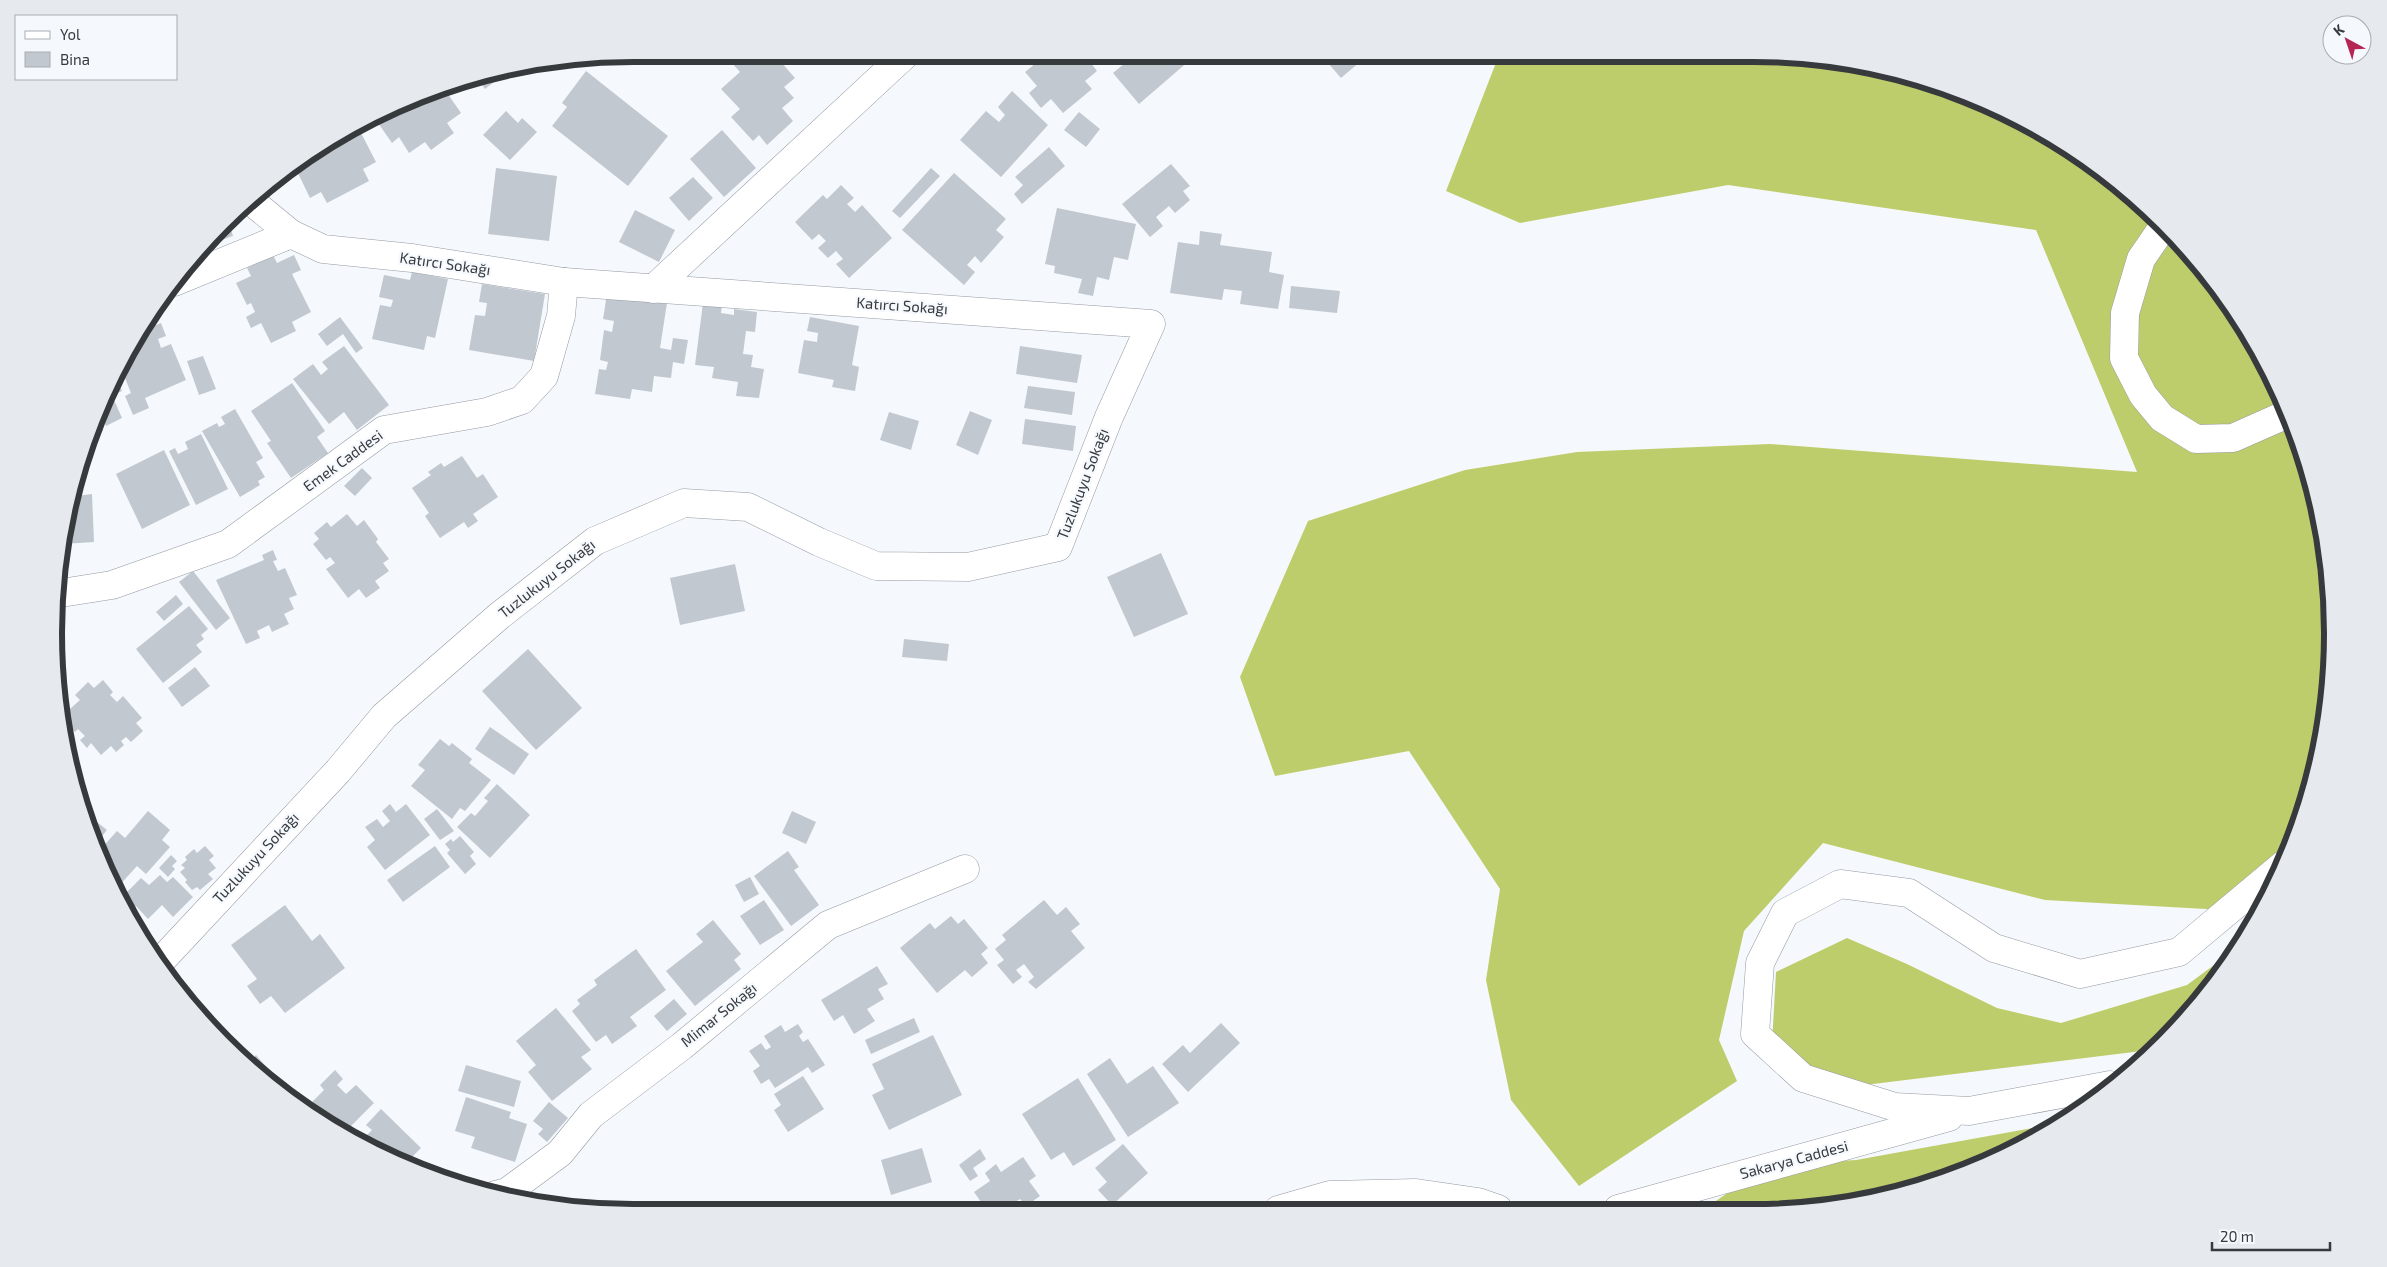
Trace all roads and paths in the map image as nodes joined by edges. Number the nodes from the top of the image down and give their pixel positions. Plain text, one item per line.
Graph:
1 (897, 62) edge
2 (257, 204) edge
3 (2159, 232) edge
4 (290, 234) junction
5 (188, 276) edge
6 (564, 282) junction
7 (653, 288) junction
8 (1151, 324) joint
9 (2282, 416) edge
10 (64, 593) edge
11 (965, 869) dead end
12 (2271, 874) edge
13 (164, 958) edge
14 (2102, 1087) edge
15 (1970, 1111) junction
16 (509, 1191) edge
17 (1299, 1204) edge
18 (1484, 1204) edge
19 (1636, 1204) edge

1 - 7 street
2 - 4 street, Katırcı Sokağı
3 - 9 street
4 - 5 street
4 - 6 street, Katırcı Sokağı
6 - 7 street, Katırcı Sokağı
6 - 10 street, Emek Caddesi
7 - 8 street, Katırcı Sokağı
8 - 13 street, Tuzlukuyu Sokağı
11 - 16 street, Mimar Sokağı
12 - 15 street
14 - 15 street
15 - 19 street, Sakarya Caddesi
17 - 18 street

